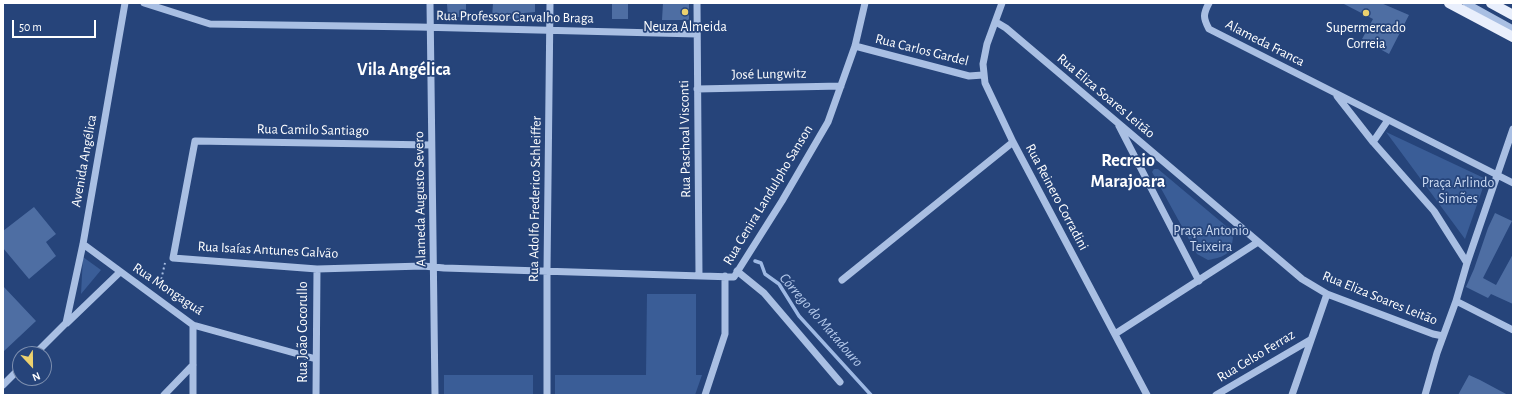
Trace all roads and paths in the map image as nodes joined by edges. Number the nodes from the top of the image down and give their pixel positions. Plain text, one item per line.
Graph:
1 (125, 3) edge
2 (144, 3) edge
3 (430, 3) edge
4 (550, 3) edge
5 (696, 3) edge
6 (865, 3) edge
7 (1002, 3) edge
8 (1209, 3) edge
9 (1449, 3) edge
10 (1466, 3) edge
11 (1484, 3) edge
12 (1491, 3) edge
13 (1513, 15) edge
14 (1513, 18) edge
15 (996, 22) junction
16 (430, 28) junction
17 (1513, 29) edge
18 (550, 30) junction
19 (697, 34) junction
20 (1513, 37) edge
21 (855, 46) junction
22 (983, 75) junction
23 (841, 86) junction
24 (697, 89) junction
25 (1335, 94) junction
26 (1388, 120) junction
27 (1117, 122) junction
28 (1513, 129) edge
29 (1013, 142) junction
30 (1373, 142) junction
31 (431, 145) junction
32 (1497, 175) junction
33 (1513, 183) edge
34 (1258, 242) junction
35 (84, 244) junction
36 (173, 258) junction
37 (1467, 263) junction
38 (434, 267) junction
39 (317, 269) junction
40 (546, 270) junction
41 (737, 271) junction
42 (120, 272) junction
43 (699, 276) junction
44 (725, 276) junction
45 (842, 280) dead end
46 (1199, 281) junction
47 (1327, 294) junction
48 (153, 296) junction
49 (1456, 301) junction
50 (66, 323) junction
51 (193, 325) junction
52 (1513, 330) edge
53 (1115, 334) junction
54 (1443, 336) junction
55 (1310, 340) junction
56 (43, 346) edge
57 (316, 359) junction
58 (193, 365) junction
59 (12, 376) edge
60 (840, 382) dead end
61 (3, 385) edge
62 (164, 395) edge
63 (193, 395) edge
64 (316, 395) edge
65 (435, 395) edge
66 (547, 395) edge
67 (706, 395) edge
68 (1147, 395) edge
69 (1216, 395) edge
70 (1292, 395) edge
71 (1425, 395) edge

1 - 35 street, Avenida Angélica
2 - 16 street, Rua Professor Carvalho Braga
3 - 16 street, Alameda Augusto Severo
4 - 18 street, Rua Adolfo Frederico Schleiffer
5 - 19 street, Rua Paschoal Visconti
6 - 21 street, Rua Cenira Landulpho Sanson
7 - 15 street, Rua Reinero Corradini
8 - 25 street, Alameda Franca
9 - 20 main road
10 - 17 street
11 - 14 street
12 - 13 main road
15 - 22 street, Rua Reinero Corradini
15 - 27 street, Rua Eliza Soares Leitão
16 - 18 street, Rua Professor Carvalho Braga
16 - 31 street, Alameda Augusto Severo
18 - 19 street, Rua Professor Carvalho Braga
18 - 40 street, Rua Adolfo Frederico Schleiffer
19 - 24 street, Rua Paschoal Visconti
21 - 22 street, Rua Carlos Gardel
21 - 23 street, Rua Cenira Landulpho Sanson
22 - 29 street, Rua Reinero Corradini
23 - 24 street, José Lungwitz
23 - 41 street, Rua Cenira Landulpho Sanson
24 - 43 street, Rua Paschoal Visconti
25 - 26 street, Alameda Franca
25 - 30 street, Alameda Franca
26 - 30 street
26 - 32 street, Alameda Franca
27 - 34 street, Rua Eliza Soares Leitão
27 - 46 street
28 - 32 street
29 - 45 street
29 - 53 street, Rua Reinero Corradini
30 - 37 street, Alameda Franca
31 - 36 street, Rua Camilo Santiago
31 - 38 street, Alameda Augusto Severo
32 - 33 street, Alameda Franca
32 - 37 street
34 - 46 street
34 - 47 street, Rua Eliza Soares Leitão
35 - 42 street, Rua Mongaguá
35 - 50 street, Avenida Angélica
36 - 39 street, Rua Isaías Antunes Galvão
36 - 48 path
37 - 49 street
38 - 39 street, Rua Isaías Antunes Galvão
38 - 40 street, Rua Cenira Landulpho Sanson
38 - 65 street, Alameda Augusto Severo
39 - 57 street, Rua João Cocorullo
40 - 43 street, Rua Cenira Landulpho Sanson
40 - 66 street, Rua Adolfo Frederico Schleiffer
41 - 44 street, Rua Cenira Landulpho Sanson
41 - 60 street
42 - 48 street, Rua Mongaguá
42 - 50 street
43 - 44 street, Rua Cenira Landulpho Sanson
44 - 67 street
46 - 53 street
47 - 54 street, Rua Eliza Soares Leitão
47 - 55 street
48 - 51 street, Rua Mongaguá
49 - 52 street
49 - 54 street
50 - 56 street
51 - 57 street, Rua Mongaguá
51 - 58 street
53 - 68 street, Rua Reinero Corradini
54 - 71 street
55 - 69 street, Rua Celso Ferraz
55 - 70 street
57 - 64 street, Rua João Cocorullo
58 - 62 street
58 - 63 street
59 - 61 street

